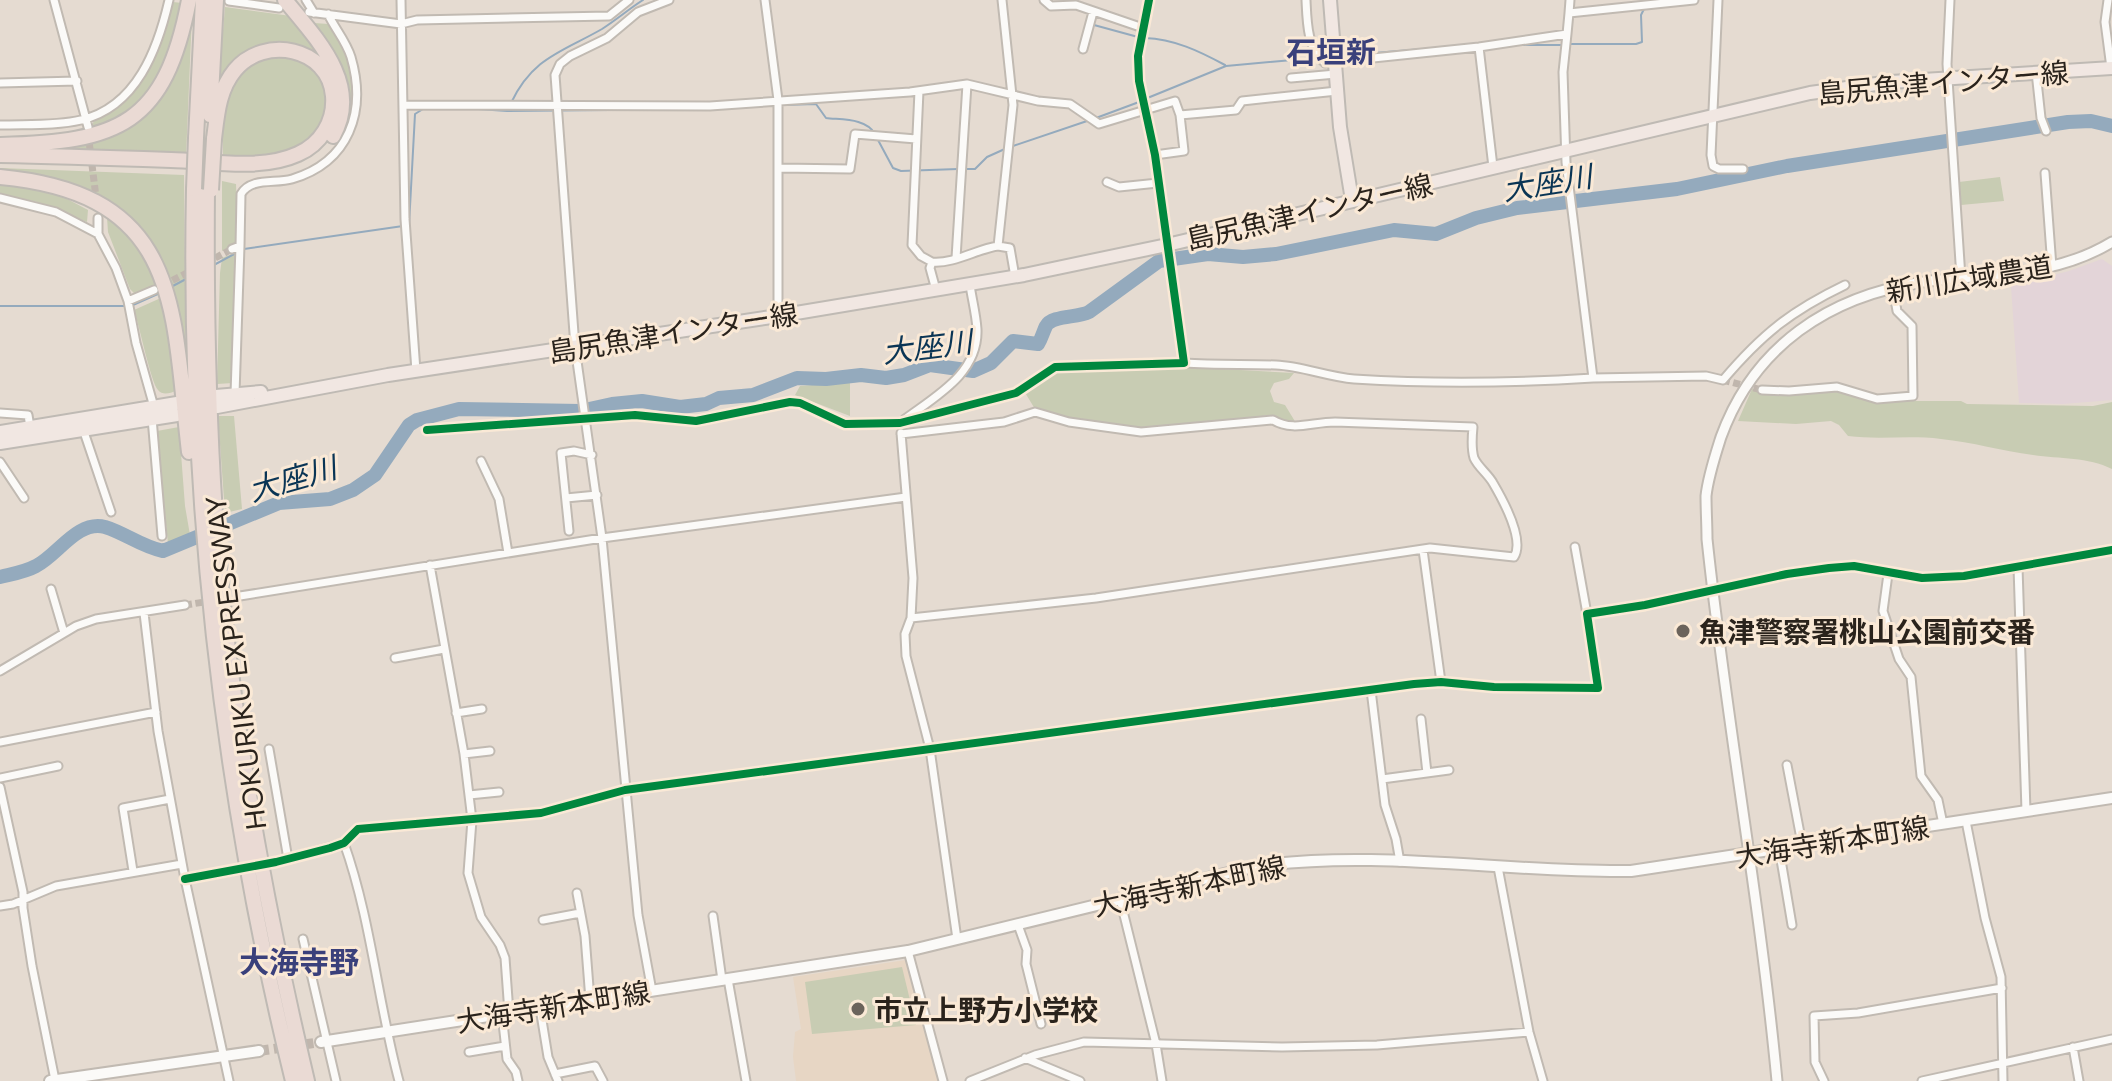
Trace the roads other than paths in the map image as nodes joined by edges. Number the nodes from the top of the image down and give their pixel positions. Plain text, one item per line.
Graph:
1 (54, 0) edge
2 (169, 0) edge
3 (189, 0) edge
4 (203, 0) edge
5 (216, 0) edge
6 (306, 0) edge
7 (401, 0) edge
8 (629, 0) edge
9 (669, 0) edge
10 (765, 0) edge
11 (1002, 0) edge
12 (1044, 0) edge
13 (1149, 0) edge
14 (1306, 0) edge
15 (1330, 0) edge
16 (1570, 0) edge
17 (1694, 0) edge
18 (1718, 0) edge
19 (1950, 0) edge
20 (2108, 0) edge
21 (229, 1) edge
22 (282, 4) edge
23 (1093, 12) junction
24 (1569, 13) junction
25 (328, 14) junction
26 (401, 24) junction
27 (1143, 28) junction
28 (1567, 34) junction
29 (1479, 47) junction
30 (1083, 49) dead end
31 (1335, 68) junction
32 (2112, 68) edge
33 (2036, 72) junction
34 (1948, 77) junction
35 (1291, 78) dead end
36 (77, 81) junction
37 (0, 83) edge
38 (967, 84) junction
39 (919, 91) junction
40 (1337, 91) junction
41 (1012, 94) junction
42 (778, 100) junction
43 (403, 105) junction
44 (556, 106) junction
45 (1145, 110) junction
46 (1180, 115) junction
47 (1713, 118) junction
48 (87, 123) junction
49 (0, 125) edge
50 (2046, 131) dead end
51 (206, 139) junction
52 (916, 139) junction
53 (0, 145) edge
54 (1568, 150) junction
55 (0, 155) edge
56 (1155, 155) junction
57 (0, 163) edge
58 (1493, 167) junction
59 (780, 168) junction
60 (1743, 169) dead end
61 (2045, 173) dead end
62 (0, 177) edge
63 (1107, 182) dead end
64 (1158, 183) junction
65 (204, 190) junction
66 (0, 198) edge
67 (1352, 200) junction
68 (98, 218) dead end
69 (98, 234) junction
70 (1167, 245) junction
71 (998, 246) junction
72 (2110, 247) edge
73 (956, 258) junction
74 (932, 262) junction
75 (2052, 267) junction
76 (1015, 277) junction
77 (1961, 278) junction
78 (970, 285) junction
79 (1845, 285) dead end
80 (1893, 288) junction
81 (154, 290) tunnel mouth
82 (936, 290) junction
83 (128, 301) junction
84 (778, 316) junction
85 (575, 347) junction
86 (1184, 363) junction
87 (416, 371) junction
88 (1593, 378) junction
89 (316, 387) junction
90 (1762, 390) tunnel mouth
91 (235, 394) junction
92 (177, 409) dead end
93 (153, 412) junction
94 (0, 413) edge
95 (587, 420) junction
96 (900, 423) junction
97 (30, 427) junction
98 (83, 429) junction
99 (427, 430) dead end
100 (0, 432) edge
101 (901, 434) junction
102 (0, 443) edge
103 (592, 455) junction
104 (481, 461) dead end
105 (0, 462) edge
106 (597, 495) junction
107 (906, 497) junction
108 (24, 498) dead end
109 (566, 498) junction
110 (111, 512) dead end
111 (205, 513) junction
112 (569, 531) dead end
113 (162, 536) dead end
114 (602, 538) junction
115 (208, 546) junction
116 (1575, 547) dead end
117 (1423, 550) junction
118 (2112, 550) edge
119 (508, 553) junction
120 (430, 565) junction
121 (2018, 567) junction
122 (1888, 574) junction
123 (51, 589) dead end
124 (1713, 590) junction
125 (240, 596) dead end
126 (185, 605) tunnel mouth
127 (144, 613) junction
128 (1587, 614) junction
129 (911, 618) junction
130 (64, 633) junction
131 (444, 649) junction
132 (395, 658) dead end
133 (0, 671) edge
134 (1441, 682) junction
135 (1371, 690) junction
136 (482, 709) dead end
137 (156, 712) junction
138 (456, 713) junction
139 (1421, 719) dead end
140 (0, 742) edge
141 (269, 749) dead end
142 (930, 749) junction
143 (490, 751) dead end
144 (464, 754) junction
145 (1787, 765) dead end
146 (58, 766) dead end
147 (1449, 770) dead end
148 (1427, 773) junction
149 (0, 778) edge
150 (1382, 779) junction
151 (0, 787) edge
152 (625, 790) junction
153 (499, 792) dead end
154 (469, 795) junction
155 (2112, 798) edge
156 (170, 799) junction
157 (2026, 811) junction
158 (472, 820) junction
159 (1966, 821) junction
160 (1943, 824) junction
161 (344, 843) junction
162 (1802, 844) junction
163 (1779, 848) junction
164 (1748, 853) junction
165 (288, 859) junction
166 (276, 862) dead end
167 (1400, 862) junction
168 (182, 864) junction
169 (1498, 867) junction
170 (133, 871) junction
171 (231, 871) dead end
172 (185, 879) junction
173 (577, 893) dead end
174 (1120, 899) junction
175 (23, 900) junction
176 (0, 906) edge
177 (580, 913) junction
178 (713, 916) dead end
179 (543, 920) dead end
180 (1018, 925) junction
181 (1792, 925) dead end
182 (303, 939) dead end
183 (957, 939) junction
184 (908, 951) junction
185 (725, 979) junction
186 (2002, 988) junction
187 (652, 991) junction
188 (590, 1000) junction
189 (540, 1008) junction
190 (506, 1013) junction
191 (1041, 1024) dead end
192 (386, 1032) junction
193 (1529, 1032) junction
194 (2112, 1039) edge
195 (323, 1042) junction
196 (1156, 1044) junction
197 (505, 1046) junction
198 (2073, 1047) junction
199 (259, 1051) tunnel mouth
200 (469, 1052) dead end
201 (222, 1056) junction
202 (1025, 1058) junction
203 (2003, 1063) junction
204 (1966, 1071) junction
205 (556, 1077) edge
206 (67, 1080) edge
207 (52, 1081) edge
208 (229, 1081) edge
209 (293, 1081) edge
210 (307, 1081) edge
211 (336, 1081) edge
212 (399, 1081) edge
213 (518, 1081) edge
214 (603, 1081) edge
215 (746, 1081) edge
216 (943, 1081) edge
217 (970, 1081) edge
218 (1080, 1081) edge
219 (1162, 1081) edge
220 (1543, 1081) edge
221 (1777, 1081) edge
222 (1824, 1081) edge
223 (1922, 1081) edge
224 (1968, 1081) edge
225 (2003, 1081) edge
226 (2079, 1081) edge

1 - 36 street
2 - 48 street
3 - 53 highway
4 - 51 highway, HOKURIKU EXPRESSWAY
5 - 51 highway, HOKURIKU EXPRESSWAY
6 - 25 street
7 - 26 street
8 - 26 street
9 - 44 street
10 - 42 street
11 - 41 street
12 - 23 street
13 - 27 street
14 - 31 street
15 - 31 main road
16 - 24 street
17 - 24 street
18 - 47 street
19 - 34 street
20 - 32 street
21 - 22 street
22 - 57 highway
23 - 27 street
23 - 30 street
24 - 28 street
25 - 26 street
25 - 91 street
26 - 43 street
27 - 45 street
28 - 29 street
28 - 54 street
29 - 31 street
29 - 58 street
31 - 35 street
31 - 40 main road
32 - 33 main road, 島尻魚津インター線
33 - 34 main road, 島尻魚津インター線
33 - 50 street
34 - 47 main road, 島尻魚津インター線
34 - 77 street
36 - 37 street
36 - 48 street
38 - 39 street
38 - 41 street
38 - 73 street
39 - 42 street
39 - 52 street
40 - 46 street
40 - 67 main road
41 - 45 street
41 - 71 street
42 - 44 street
42 - 59 street
43 - 44 street
43 - 87 street
44 - 85 street
45 - 46 street
45 - 56 street
46 - 56 street
47 - 54 main road, 島尻魚津インター線
47 - 60 street
48 - 49 street
51 - 55 highway
51 - 65 highway, HOKURIKU EXPRESSWAY, bridge
52 - 59 street
52 - 74 street
54 - 58 main road, 島尻魚津インター線
54 - 88 street
56 - 64 street
58 - 67 main road, 島尻魚津インター線
59 - 84 street
61 - 75 street
62 - 111 highway
63 - 64 street
64 - 70 street
65 - 111 highway, HOKURIKU EXPRESSWAY
65 - 111 highway, HOKURIKU EXPRESSWAY
66 - 69 street
67 - 70 main road, 島尻魚津インター線
68 - 69 street
69 - 83 street
70 - 76 main road, 島尻魚津インター線
70 - 86 street
71 - 73 street
71 - 76 street
72 - 75 street, 新川広域農道
73 - 74 street
74 - 82 street
75 - 77 street, 新川広域農道
76 - 78 main road, 島尻魚津インター線
77 - 80 street, 新川広域農道
78 - 82 main road, 島尻魚津インター線
78 - 96 street
79 - 88 street
80 - 90 street
80 - 124 street, 新川広域農道
81 - 83 street
82 - 84 main road, 島尻魚津インター線
83 - 93 street
84 - 85 main road, 島尻魚津インター線
85 - 87 main road, 島尻魚津インター線
85 - 95 street
86 - 88 street
86 - 96 street
87 - 89 main road, 島尻魚津インター線
89 - 91 main road, 島尻魚津インター線
89 - 91 main road, 島尻魚津インター線
92 - 93 main road
93 - 97 main road
93 - 98 main road
93 - 113 street
94 - 97 street
95 - 96 street
95 - 99 street
95 - 103 street
96 - 101 street
97 - 100 main road
98 - 102 main road
98 - 110 street
101 - 107 street
101 - 117 street
103 - 106 street
103 - 109 street
104 - 119 street
105 - 108 street
106 - 109 street
106 - 114 street
107 - 114 street
107 - 129 street
109 - 112 street
111 - 115 highway
114 - 119 street
114 - 152 street
115 - 209 highway, HOKURIKU EXPRESSWAY
115 - 210 highway, HOKURIKU EXPRESSWAY
116 - 128 street
117 - 129 street
117 - 134 street
118 - 121 street
119 - 120 street
120 - 125 street
120 - 131 street
121 - 122 street
121 - 157 street
122 - 124 street
122 - 160 street
123 - 130 street
124 - 128 street
124 - 164 street, 新川広域農道
126 - 127 street
127 - 130 street
127 - 137 street
128 - 134 street
129 - 142 street
130 - 133 street
131 - 132 street
131 - 138 street
134 - 135 street
135 - 142 street
135 - 150 street
136 - 138 street
137 - 140 street
137 - 156 street
138 - 144 street
139 - 148 street
141 - 165 street
142 - 152 street
142 - 183 street
143 - 144 street
144 - 154 street
145 - 162 street
146 - 149 street
147 - 148 street
148 - 150 street
150 - 167 street
151 - 175 street
152 - 158 street
152 - 187 street
153 - 154 street
154 - 158 street
155 - 157 main road, 大海寺新本町線
156 - 168 street
156 - 170 street
157 - 159 main road, 大海寺新本町線
158 - 161 street
158 - 190 street
159 - 160 main road, 大海寺新本町線
159 - 186 street
160 - 162 main road, 大海寺新本町線
161 - 165 street
161 - 192 street
162 - 163 main road, 大海寺新本町線
163 - 164 main road, 大海寺新本町線
163 - 181 street
164 - 169 main road, 大海寺新本町線
164 - 221 street, 新川広域農道
165 - 166 street
167 - 169 main road, 大海寺新本町線
167 - 174 main road, 大海寺新本町線
168 - 170 street
168 - 172 street
169 - 193 street
170 - 175 street
171 - 172 street
172 - 201 street
173 - 177 street
174 - 180 main road, 大海寺新本町線
174 - 196 street
175 - 176 street
175 - 207 street
177 - 179 street
177 - 188 street
178 - 185 street
180 - 183 main road, 大海寺新本町線
180 - 191 street
182 - 195 street
183 - 184 main road, 大海寺新本町線
184 - 185 main road, 大海寺新本町線
184 - 216 street
185 - 187 main road, 大海寺新本町線
185 - 215 street
186 - 203 street
186 - 222 street
187 - 188 main road, 大海寺新本町線
188 - 189 main road, 大海寺新本町線
189 - 190 main road, 大海寺新本町線
189 - 205 street
190 - 192 main road, 大海寺新本町線
190 - 197 street
192 - 195 main road, 大海寺新本町線
192 - 212 street
193 - 196 street
193 - 220 street
194 - 198 street
195 - 211 street
196 - 202 street
196 - 219 street
197 - 200 street
197 - 213 street
198 - 203 street
198 - 226 street
199 - 201 main road
201 - 206 main road
201 - 208 street
202 - 217 street
202 - 218 street
203 - 204 street
203 - 225 street
204 - 223 street
204 - 224 street
205 - 214 street
206 - 207 main road

